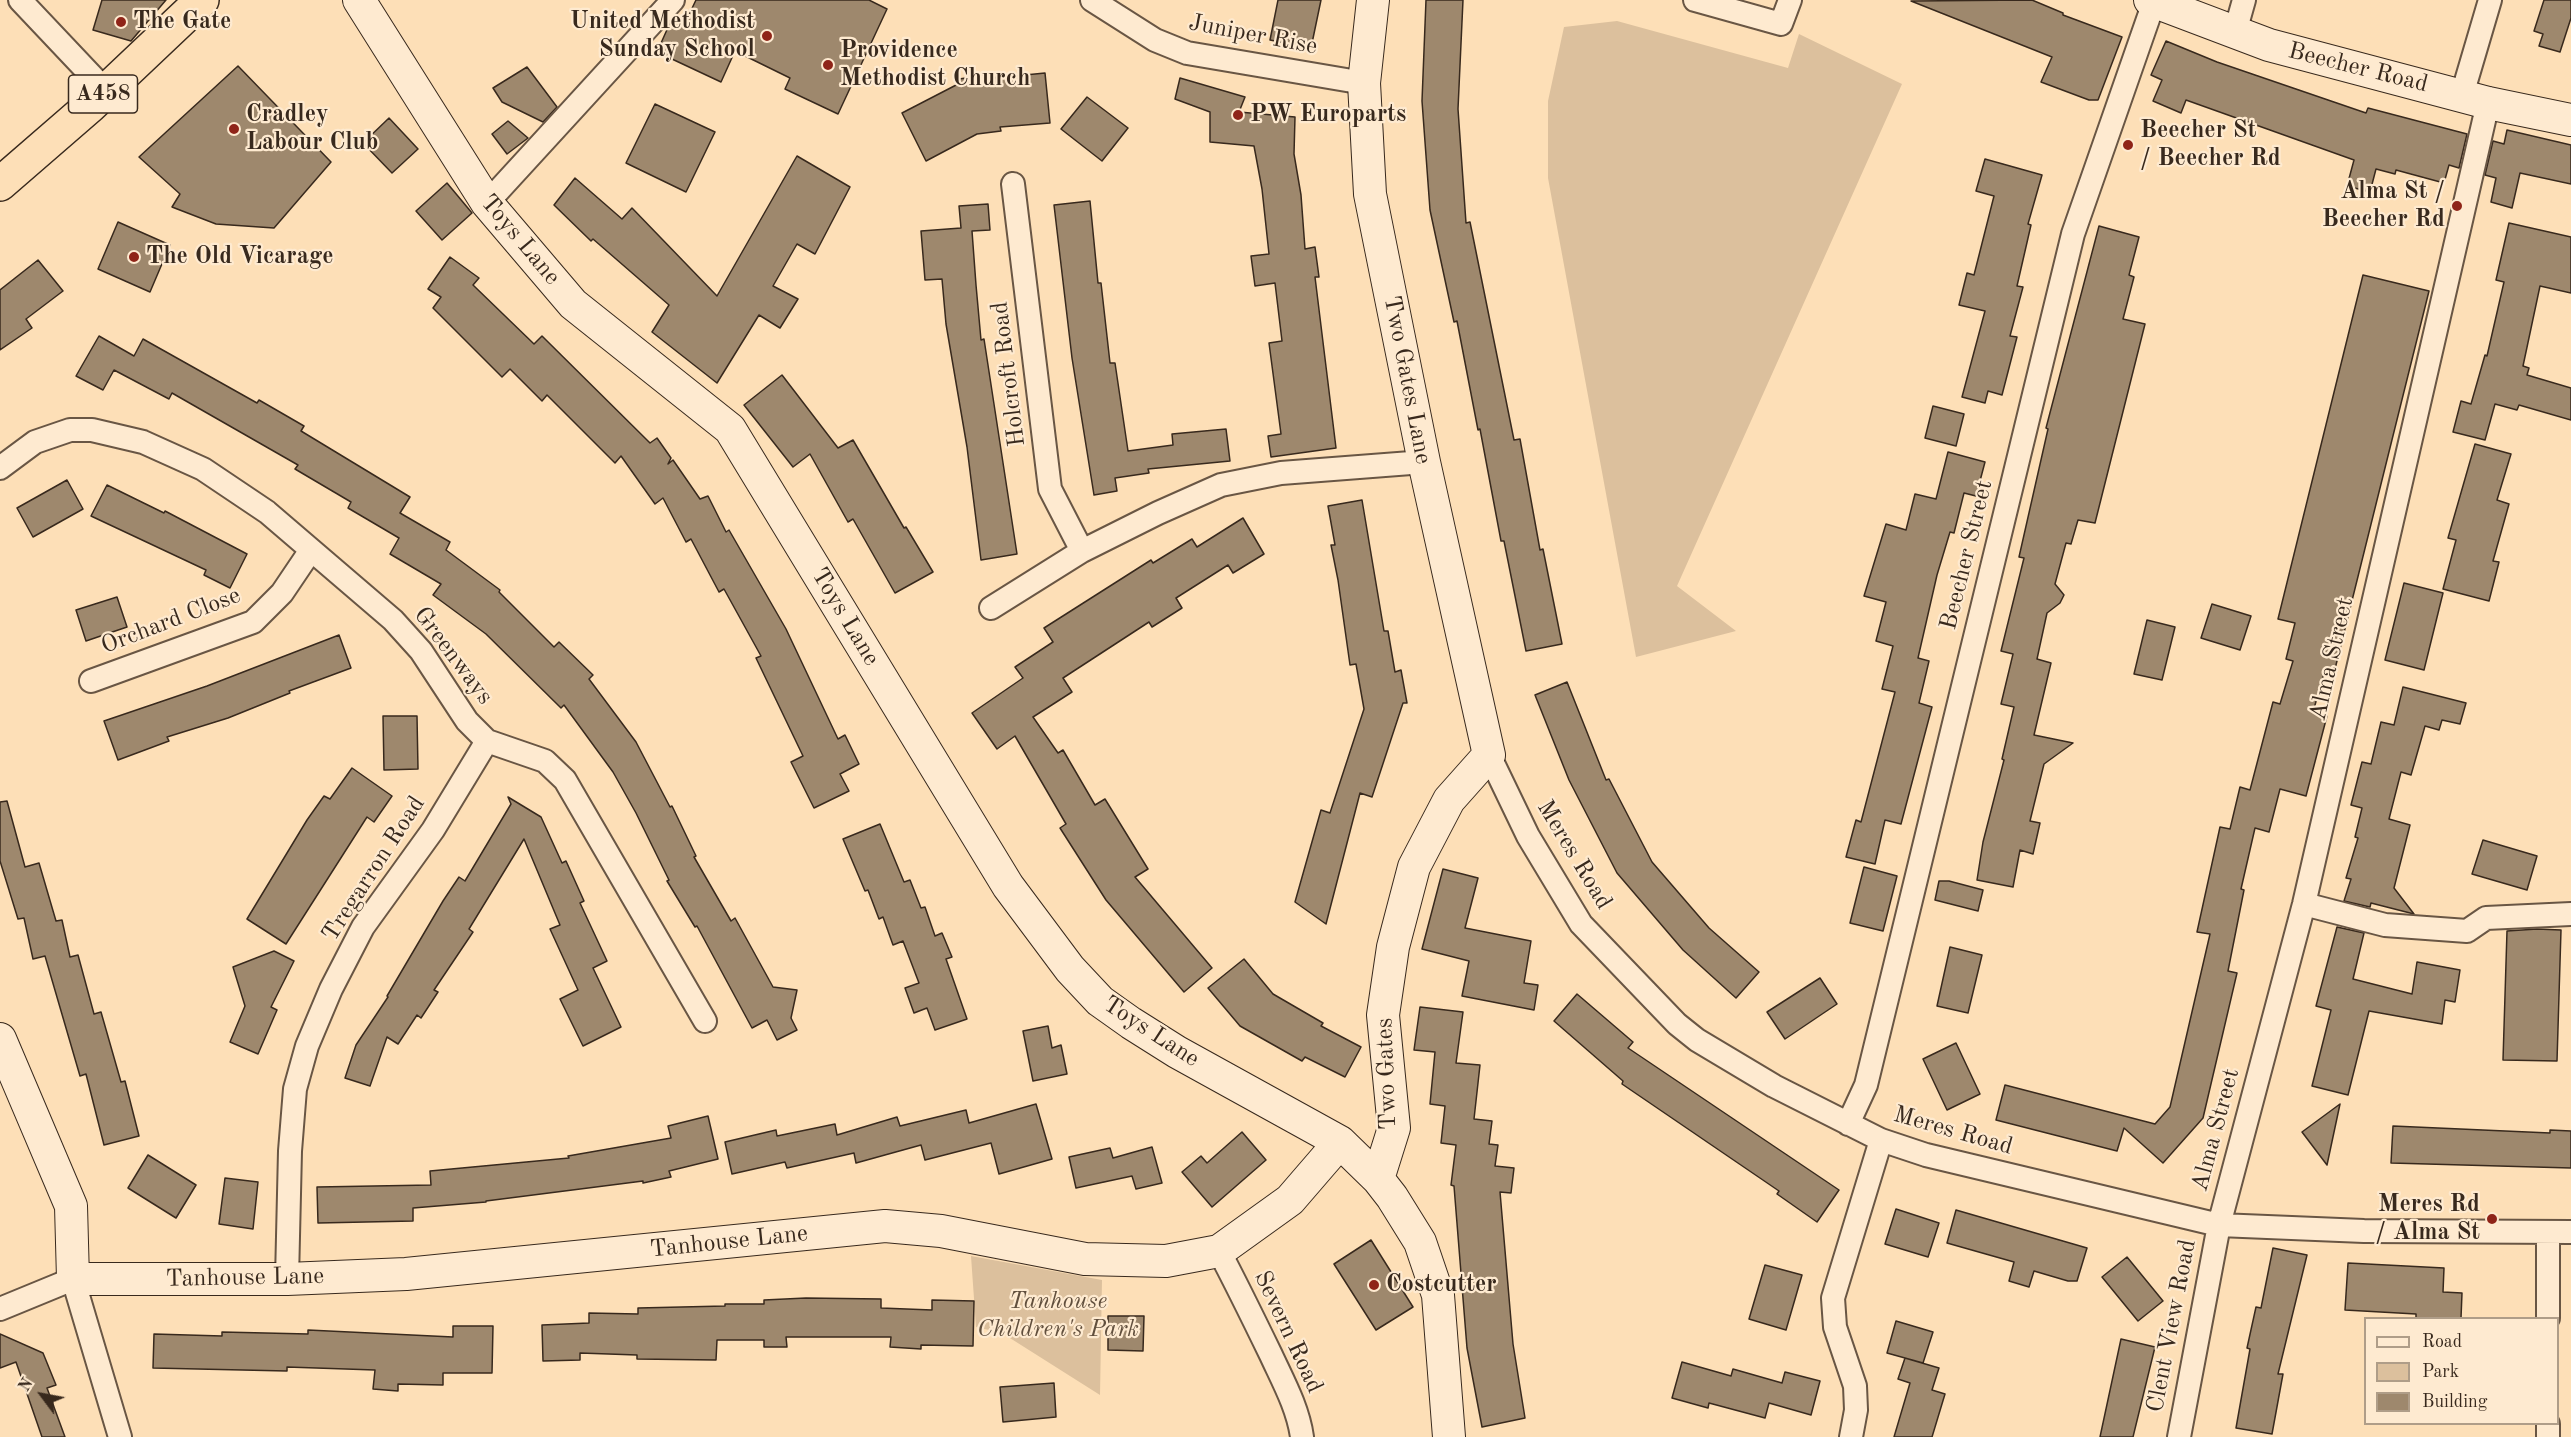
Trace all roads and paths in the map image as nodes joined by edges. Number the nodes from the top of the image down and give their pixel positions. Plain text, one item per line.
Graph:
1 (20, 0) edge
2 (202, 0) edge
3 (359, 0) edge
4 (673, 0) edge
5 (1373, 0) edge
6 (1695, 0) edge
7 (1790, 0) edge
8 (2244, 0) edge
9 (2490, 0) edge
10 (2152, 1) edge
11 (1102, 3) edge
12 (2235, 32) junction
13 (1364, 83) junction
14 (106, 91) junction
15 (2475, 99) junction
16 (2571, 120) edge
17 (0, 184) edge
18 (1013, 184) dead end
19 (487, 203) junction
20 (1424, 462) junction
21 (0, 468) edge
22 (311, 550) junction
23 (1082, 551) junction
24 (991, 608) dead end
25 (92, 681) dead end
26 (487, 741) junction
27 (1489, 755) junction
28 (2304, 904) junction
29 (2571, 914) edge
30 (705, 1021) dead end
31 (0, 1039) edge
32 (1848, 1124) junction
33 (1881, 1140) junction
34 (1340, 1142) junction
35 (1378, 1179) junction
36 (2219, 1225) junction
37 (2548, 1232) junction
38 (2571, 1232) edge
39 (1219, 1251) junction
40 (73, 1279) junction
41 (287, 1279) junction
42 (0, 1309) edge
43 (2548, 1317) edge
44 (120, 1437) edge
45 (1302, 1437) edge
46 (1449, 1437) edge
47 (1851, 1437) edge
48 (2179, 1437) edge

1 - 14 street
2 - 14 highway, A458
3 - 19 street, Toys Lane
4 - 19 street
5 - 13 street, Two Gates Lane
6 - 7 street
8 - 12 street
9 - 15 street, Alma Street
10 - 12 street, Beecher Road
10 - 32 street, Beecher Street
11 - 13 street, Juniper Rise
12 - 15 street, Beecher Road
13 - 20 street, Two Gates Lane
14 - 17 highway, A458
15 - 16 street, Beecher Road
15 - 28 street, Alma Street
18 - 23 street, Holcroft Road
19 - 34 street, Toys Lane
20 - 23 street
20 - 27 street, Two Gates Lane
21 - 22 street, Greenways
22 - 25 street, Orchard Close
22 - 26 street, Greenways
23 - 24 street
26 - 30 street, Greenways
26 - 41 street, Tregarron Road
27 - 32 street, Meres Road
27 - 35 street, Two Gates
28 - 29 street
28 - 36 street, Alma Street
31 - 40 street
32 - 33 street, Meres Road
33 - 36 street, Meres Road
33 - 47 street
34 - 35 street, Toys Lane
34 - 39 street, Tanhouse Lane
35 - 46 street
36 - 37 street, Meres Road
36 - 48 street, Clent View Road
37 - 38 street, Meres Road
37 - 43 street
39 - 41 street, Tanhouse Lane
39 - 45 street, Severn Road
40 - 41 street, Tanhouse Lane
40 - 42 street
40 - 44 street

